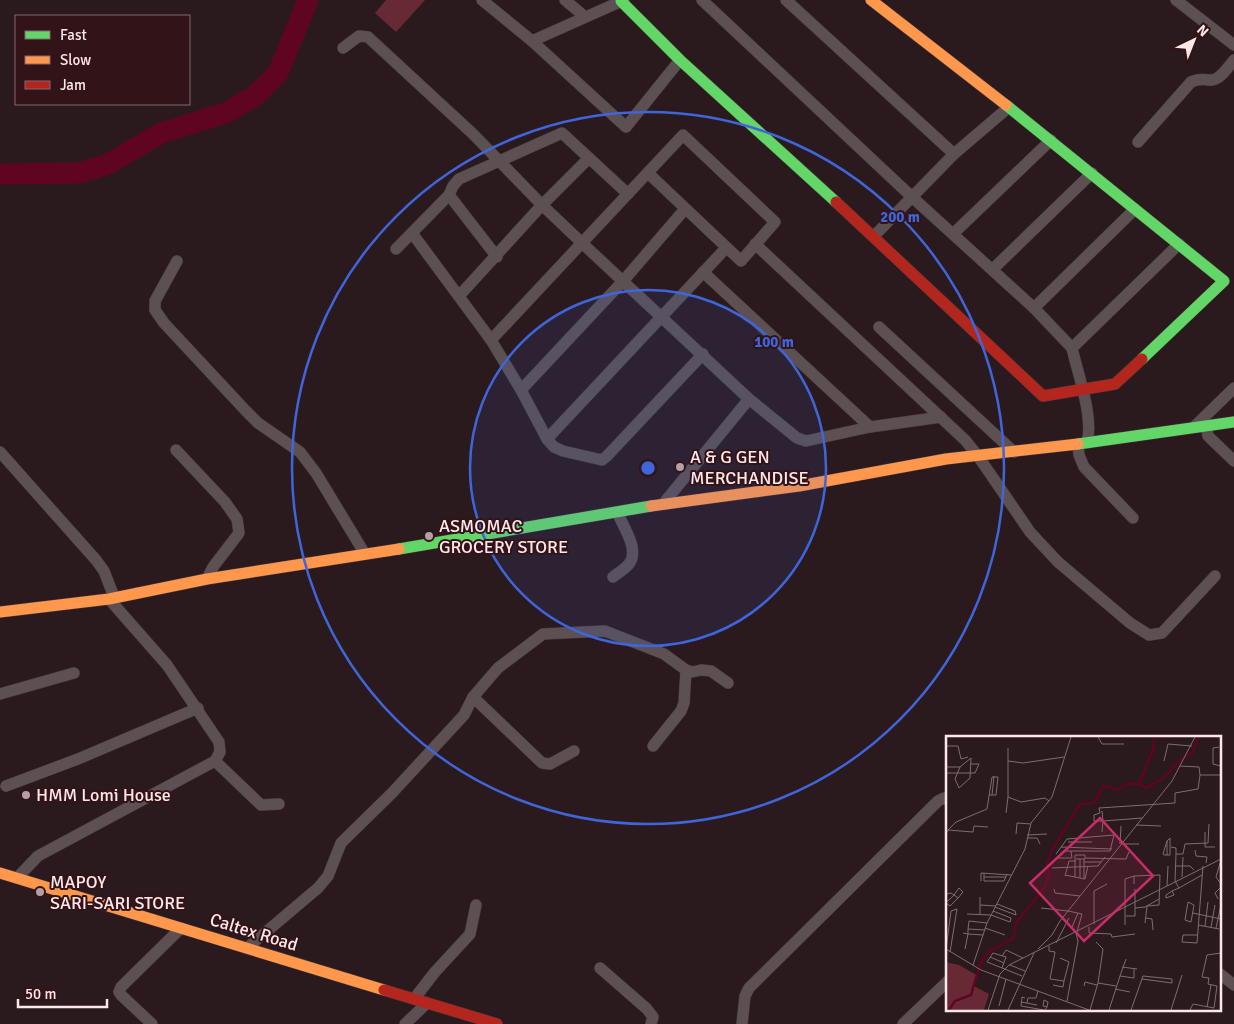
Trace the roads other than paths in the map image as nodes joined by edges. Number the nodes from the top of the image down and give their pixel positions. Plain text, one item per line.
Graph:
1 (482, 0) edge
2 (565, 0) edge
3 (702, 0) edge
4 (786, 0) edge
5 (871, 0) edge
6 (1176, 0) edge
7 (622, 1) edge
8 (584, 16) junction
9 (532, 41) junction
10 (1234, 45) edge
11 (343, 48) dead end
12 (680, 60) junction
13 (1234, 60) edge
14 (1009, 107) junction
15 (1051, 140) junction
16 (1138, 142) dead end
17 (954, 154) junction
18 (589, 158) junction
19 (501, 161) junction
20 (648, 173) junction
21 (1092, 173) junction
22 (449, 194) junction
23 (628, 194) junction
24 (912, 197) junction
25 (542, 204) junction
26 (685, 209) junction
27 (1135, 209) junction
28 (412, 233) junction
29 (954, 234) junction
30 (874, 236) junction
31 (582, 243) junction
32 (755, 244) junction
33 (1179, 244) junction
34 (726, 248) junction
35 (396, 249) dead end
36 (497, 257) junction
37 (177, 261) dead end
38 (993, 270) junction
39 (703, 272) junction
40 (624, 280) junction
41 (460, 296) junction
42 (1034, 308) junction
43 (663, 317) junction
44 (879, 327) dead end
45 (491, 340) junction
46 (1072, 348) junction
47 (703, 354) junction
48 (1234, 388) edge
49 (1082, 389) junction
50 (521, 390) junction
51 (749, 399) junction
52 (941, 417) junction
53 (1234, 422) edge
54 (1200, 426) junction
55 (870, 427) junction
56 (548, 439) junction
57 (1082, 444) junction
58 (176, 450) dead end
59 (0, 452) edge
60 (1014, 452) junction
61 (978, 456) junction
62 (1234, 461) edge
63 (663, 504) junction
64 (617, 512) junction
65 (1133, 518) dead end
66 (365, 554) junction
67 (1215, 576) dead end
68 (613, 577) dead end
69 (207, 579) junction
70 (112, 598) junction
71 (0, 612) edge
72 (686, 670) junction
73 (74, 673) dead end
74 (728, 683) dead end
75 (0, 694) edge
76 (473, 697) junction
77 (198, 708) junction
78 (654, 746) dead end
79 (574, 752) dead end
80 (215, 761) junction
81 (6, 786) dead end
82 (946, 799) edge
83 (279, 804) dead end
84 (1, 875) edge
85 (17, 878) junction
86 (476, 905) dead end
87 (181, 928) junction
88 (247, 948) junction
89 (600, 968) dead end
90 (1222, 976) edge
91 (946, 983) edge
92 (1234, 985) edge
93 (414, 999) junction
94 (426, 1003) junction
95 (152, 1024) edge
96 (405, 1024) edge
97 (497, 1024) edge
98 (651, 1024) edge
99 (742, 1024) edge
100 (904, 1024) edge

1 - 9 street
2 - 8 street
3 - 24 street
4 - 17 street
5 - 14 street
6 - 10 street
7 - 8 street
7 - 12 street
8 - 9 street
9 - 12 street
11 - 19 street
12 - 30 street
13 - 16 street
14 - 15 street
14 - 17 street
15 - 21 street
15 - 29 street
17 - 24 street
18 - 19 street
18 - 23 street
18 - 25 street
19 - 22 street
19 - 25 street
20 - 23 street
20 - 26 street
20 - 32 street
21 - 27 street
21 - 38 street
22 - 28 street
22 - 36 street
23 - 31 street
24 - 29 street
24 - 30 street
25 - 31 street
25 - 36 street
26 - 34 street
26 - 40 street
27 - 33 street
27 - 42 street
28 - 35 street
28 - 41 street
29 - 38 street
30 - 49 street
31 - 40 street
31 - 45 street
32 - 34 street
32 - 52 street
33 - 46 street
33 - 49 street
34 - 39 street
36 - 41 street
37 - 66 street
38 - 42 street
39 - 43 street
39 - 55 street
40 - 43 street
40 - 50 street
41 - 45 street
42 - 46 street
43 - 47 street
43 - 56 street
44 - 60 street
45 - 50 street
46 - 49 street
47 - 51 street
47 - 56 street
48 - 54 street
49 - 57 street
50 - 56 street
51 - 55 street
51 - 63 street
52 - 55 street
52 - 61 street
53 - 54 street
54 - 57 street
54 - 62 street
57 - 60 street
57 - 65 street
58 - 69 street
59 - 70 street
60 - 61 street
61 - 63 street
61 - 67 street
63 - 64 street
64 - 66 street
64 - 68 street
66 - 69 street
69 - 70 street
70 - 71 street
70 - 77 street
72 - 74 street
72 - 76 street
72 - 78 street
73 - 75 street
76 - 79 street
76 - 88 street
77 - 80 street
77 - 81 street
80 - 83 street
80 - 85 street
82 - 99 street
84 - 85 street, Caltex Road
85 - 87 street, Caltex Road
86 - 93 street
87 - 88 street, Caltex Road
87 - 95 street
88 - 93 street, Caltex Road
89 - 98 street
90 - 92 street
91 - 100 street
93 - 94 street, Caltex Road
94 - 96 street
94 - 97 street, Caltex Road

